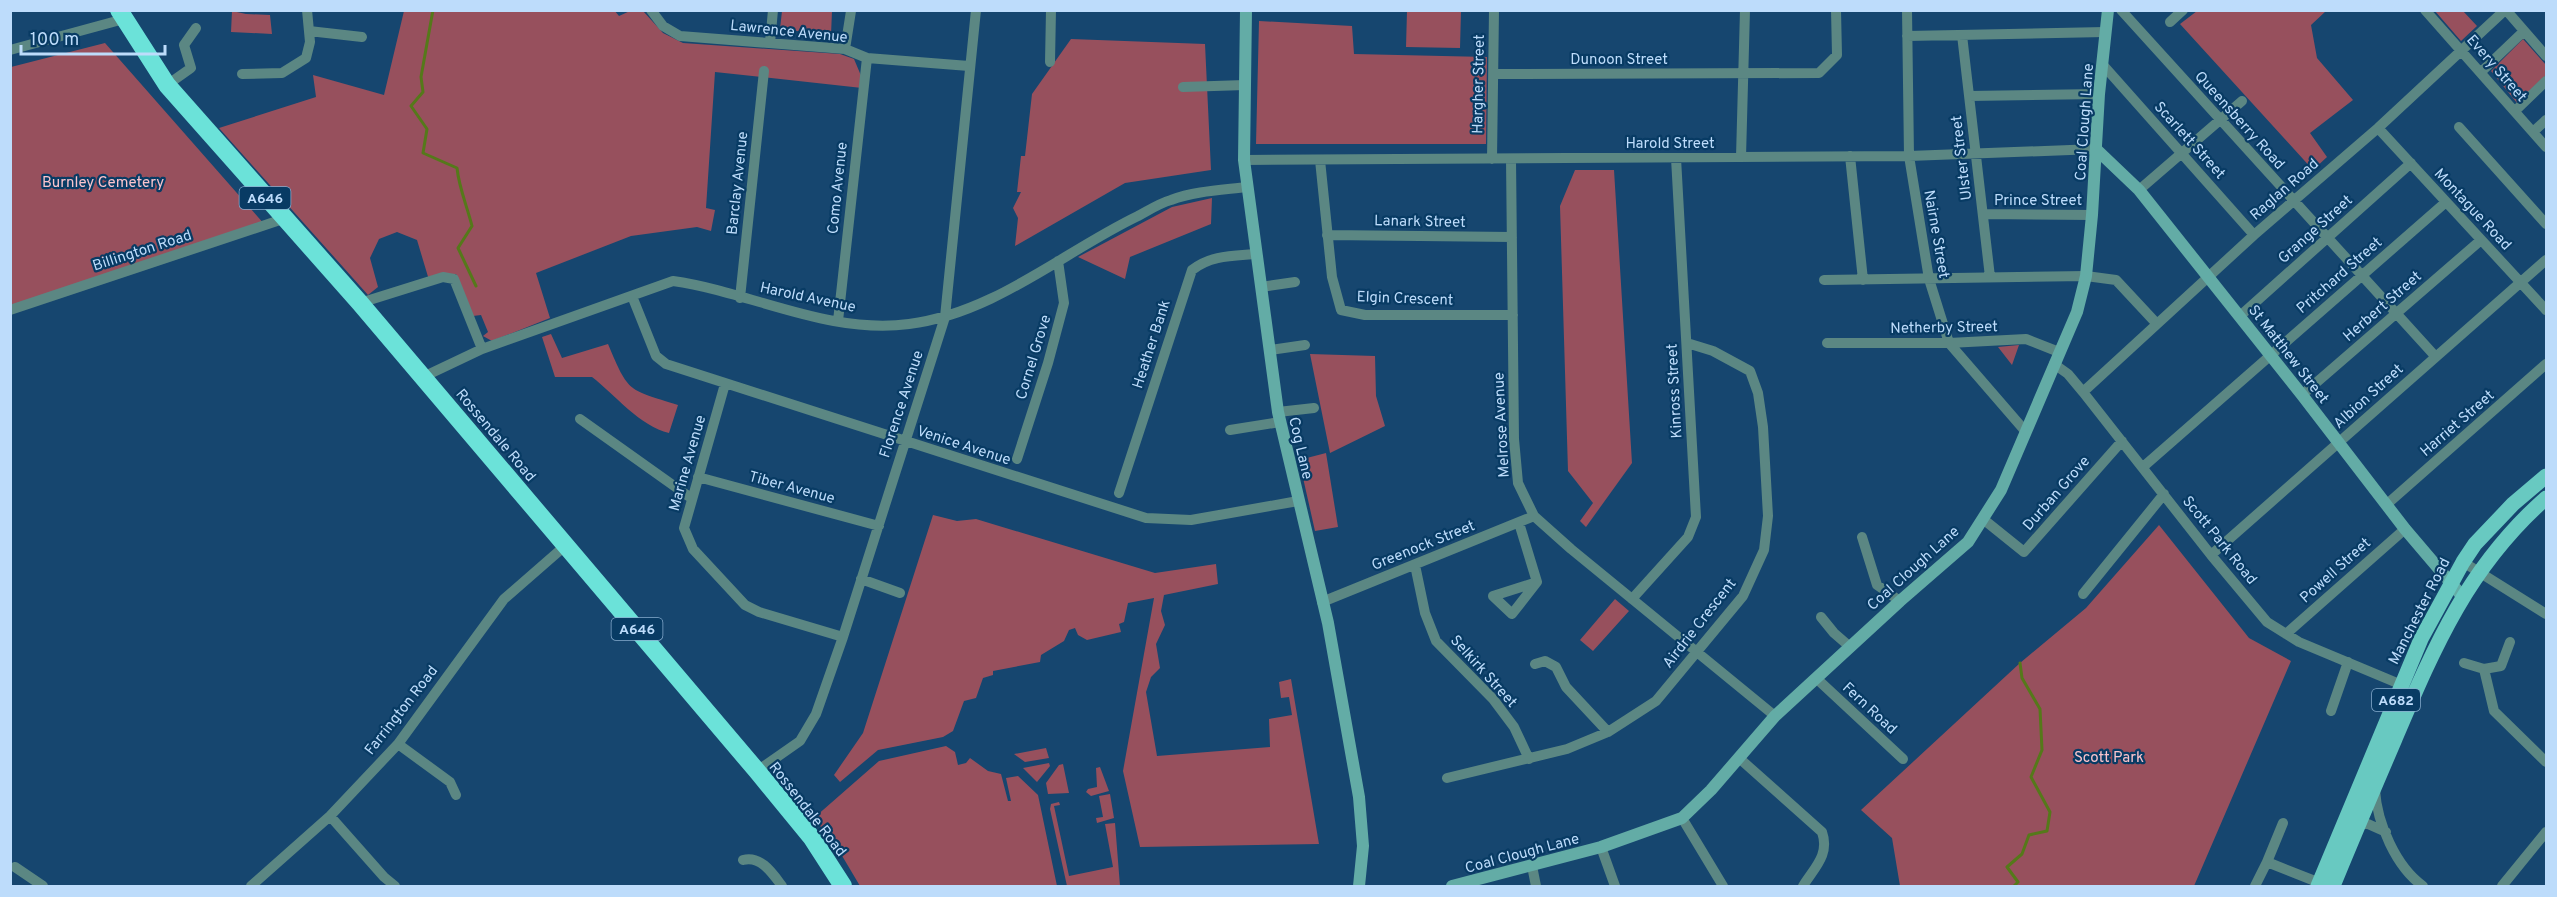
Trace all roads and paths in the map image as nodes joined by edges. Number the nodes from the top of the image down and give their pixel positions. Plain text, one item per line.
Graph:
1 (307, 10) edge
2 (651, 10) edge
3 (773, 10) edge
4 (976, 10) edge
5 (1050, 10) edge
6 (1246, 10) edge
7 (1494, 10) edge
8 (1745, 10) edge
9 (1836, 10) edge
10 (1907, 10) edge
11 (2108, 10) edge
12 (2121, 10) edge
13 (2183, 10) edge
14 (2426, 10) edge
15 (2506, 10) edge
16 (851, 11) edge
17 (121, 15) edge
18 (2170, 22) dead end
19 (196, 28) dead end
20 (309, 31) junction
21 (2524, 31) junction
22 (2105, 32) junction
23 (1962, 35) junction
24 (1907, 36) junction
25 (362, 38) dead end
26 (770, 43) junction
27 (845, 49) junction
28 (10, 50) edge
29 (2462, 51) junction
30 (2547, 56) edge
31 (867, 58) junction
32 (1050, 62) dead end
33 (2103, 65) junction
34 (969, 66) junction
35 (764, 70) dead end
36 (2481, 72) junction
37 (1744, 73) junction
38 (242, 74) dead end
39 (1494, 74) junction
40 (2547, 81) edge
41 (167, 85) junction
42 (1245, 85) junction
43 (1184, 87) dead end
44 (2100, 94) junction
45 (1969, 96) junction
46 (2241, 101) dead end
47 (2515, 111) junction
48 (2220, 120) junction
49 (2547, 120) edge
50 (2459, 127) dead end
51 (2378, 128) junction
52 (2533, 132) junction
53 (2547, 147) edge
54 (2096, 149) junction
55 (2181, 153) junction
56 (1976, 154) junction
57 (1850, 156) junction
58 (1909, 156) junction
59 (1741, 157) junction
60 (1676, 158) junction
61 (1492, 159) junction
62 (1511, 159) junction
63 (1244, 160) junction
64 (1320, 160) junction
65 (2410, 163) junction
66 (1247, 187) junction
67 (2139, 190) junction
68 (2293, 200) junction
69 (2446, 202) junction
70 (1983, 214) junction
71 (2092, 215) junction
72 (283, 219) junction
73 (2547, 224) edge
74 (2254, 234) junction
75 (1328, 235) junction
76 (1512, 237) junction
77 (2328, 238) junction
78 (2481, 240) junction
79 (1256, 254) junction
80 (2547, 260) edge
81 (1058, 261) junction
82 (2086, 276) junction
83 (2361, 276) junction
84 (1990, 277) junction
85 (2208, 277) junction
86 (1929, 279) junction
87 (1824, 280) dead end
88 (1863, 280) junction
89 (1295, 282) dead end
90 (2521, 282) junction
91 (1261, 287) junction
92 (632, 296) junction
93 (740, 298) junction
94 (360, 303) junction
95 (10, 310) edge
96 (2547, 310) edge
97 (2397, 313) junction
98 (1513, 315) junction
99 (2240, 316) junction
100 (945, 317) junction
101 (838, 321) junction
102 (2157, 324) junction
103 (1687, 343) junction
104 (1827, 343) dead end
105 (1949, 344) junction
106 (1305, 345) dead end
107 (483, 349) junction
108 (1270, 350) junction
109 (2270, 356) junction
110 (2435, 356) junction
111 (2057, 358) junction
112 (2547, 364) edge
113 (423, 377) junction
114 (726, 384) junction
115 (2083, 392) junction
116 (2302, 395) junction
117 (1314, 408) dead end
118 (1279, 417) junction
119 (580, 419) dead end
120 (1230, 430) dead end
121 (2026, 432) junction
122 (2122, 441) junction
123 (905, 442) junction
124 (2338, 442) junction
125 (1017, 459) dead end
126 (2143, 467) junction
127 (2547, 476) edge
128 (698, 477) junction
129 (1119, 493) dead end
130 (2164, 494) junction
131 (691, 498) junction
132 (2547, 498) edge
133 (1298, 501) junction
134 (2386, 505) junction
135 (1534, 516) junction
136 (1983, 519) junction
137 (1518, 523) junction
138 (879, 526) junction
139 (2405, 529) junction
140 (1862, 537) dead end
141 (566, 545) junction
142 (2211, 555) junction
143 (2463, 562) junction
144 (1415, 565) junction
145 (2478, 573) junction
146 (861, 579) junction
147 (1537, 582) dead end
148 (2451, 585) junction
149 (900, 593) dead end
150 (2083, 594) dead end
151 (2462, 596) junction
152 (1632, 599) junction
153 (1900, 601) junction
154 (1322, 602) junction
155 (2547, 614) edge
156 (1821, 617) dead end
157 (2286, 634) junction
158 (843, 637) junction
159 (2510, 642) dead end
160 (1849, 646) junction
161 (1698, 654) junction
162 (2348, 662) junction
163 (2464, 663) dead end
164 (1535, 664) dead end
165 (2484, 669) junction
166 (1816, 678) junction
167 (2409, 687) junction
168 (2331, 711) dead end
169 (1775, 717) junction
170 (1608, 732) junction
171 (398, 744) junction
172 (1739, 758) junction
173 (1529, 759) junction
174 (1903, 759) dead end
175 (2547, 762) edge
176 (757, 771) junction
177 (1447, 778) dead end
178 (2369, 784) junction
179 (456, 795) dead end
180 (330, 816) junction
181 (1682, 818) junction
182 (2353, 821) junction
183 (2283, 823) dead end
184 (2386, 832) junction
185 (2547, 832) edge
186 (1601, 848) junction
187 (743, 860) dead end
188 (2266, 862) junction
189 (1533, 866) junction
190 (15, 867) dead end
191 (391, 885) edge
192 (43, 886) edge
193 (251, 886) edge
194 (782, 886) edge
195 (843, 886) edge
196 (1359, 886) edge
197 (1452, 886) edge
198 (1536, 886) edge
199 (1615, 886) edge
200 (1723, 886) edge
201 (1803, 886) edge
202 (2255, 886) edge
203 (2325, 886) edge
204 (2423, 886) edge
205 (2502, 886) edge

1 - 20 street
2 - 26 street, Lawrence Avenue
3 - 26 street
4 - 34 street, Florence Avenue
5 - 32 street
6 - 42 street, Cog Lane
7 - 39 street, Hargher Street
8 - 37 street
9 - 37 street, Dunoon Street
10 - 24 street, Nairne Street
11 - 22 street, Coal Clough Lane
12 - 48 street, Queensberry Road
13 - 18 street
14 - 29 street, Every Street
15 - 21 street
15 - 29 street, Raglan Road
16 - 27 street
17 - 28 street
17 - 41 highway, Rossendale Road / A646
19 - 41 street
20 - 25 street
20 - 38 street
21 - 30 street
21 - 36 street
22 - 23 street
22 - 33 street, Coal Clough Lane
23 - 24 street
23 - 45 street, Ulster Street
24 - 58 street, Nairne Street
26 - 27 street, Lawrence Avenue
27 - 31 street, Lawrence Avenue
29 - 36 street, Every Street
29 - 51 street, Raglan Road
31 - 34 street, Lawrence Avenue
31 - 101 street, Como Avenue
33 - 44 street, Coal Clough Lane
33 - 55 street, Scarlett Street
34 - 100 street, Florence Avenue
35 - 93 street, Barclay Avenue
36 - 47 street, Every Street
37 - 39 street, Dunoon Street
37 - 59 street
39 - 61 street, Hargher Street
40 - 47 street
41 - 72 highway, Rossendale Road / A646
42 - 43 street
42 - 63 street, Cog Lane
44 - 45 street
44 - 54 street, Coal Clough Lane
45 - 56 street, Ulster Street
46 - 48 street
47 - 52 street, Every Street
48 - 55 street
48 - 68 street, Queensberry Road
49 - 52 street
50 - 73 street
51 - 65 street, Montague Road
51 - 68 street, Raglan Road
52 - 53 street, Every Street
54 - 56 street, Harold Street
54 - 67 street, St Matthew Street
54 - 71 street, Coal Clough Lane
55 - 67 street
55 - 74 street, Scarlett Street
56 - 58 street, Harold Street
56 - 70 street, Ulster Street
57 - 58 street, Harold Street
57 - 59 street, Harold Street
57 - 88 street
58 - 86 street, Nairne Street
59 - 60 street, Harold Street
60 - 62 street, Harold Street
60 - 103 street, Kinross Street
61 - 62 street, Harold Street
61 - 64 street, Harold Street
62 - 76 street, Melrose Avenue
63 - 64 street, Harold Street
63 - 66 street, Cog Lane
64 - 75 street, Elgin Crescent
65 - 69 street, Montague Road
65 - 77 street, Grange Street
66 - 79 street, Cog Lane
66 - 81 street, Harold Avenue
67 - 85 street, St Matthew Street
68 - 74 street, Raglan Road
68 - 77 street, Queensberry Road
69 - 78 street, Montague Road
69 - 83 street, Pritchard Street
70 - 71 street, Prince Street
70 - 84 street, Ulster Street
71 - 82 street, Coal Clough Lane
72 - 94 highway, Rossendale Road / A646
72 - 95 street, Billington Road
74 - 85 street, Raglan Road
75 - 76 street, Lanark Street
75 - 98 street, Elgin Crescent
76 - 98 street, Melrose Avenue
77 - 83 street, Queensberry Road
77 - 99 street, Grange Street
78 - 90 street, Montague Road
78 - 97 street, Herbert Street
79 - 91 street, Cog Lane
79 - 129 street, Heather Bank
80 - 90 street, Albion Street
81 - 100 street, Harold Avenue
81 - 125 street, Cornel Grove
82 - 84 street
82 - 102 street
82 - 111 street, Coal Clough Lane
83 - 97 street, Queensberry Road
83 - 109 street, Pritchard Street
84 - 86 street
85 - 99 street, St Matthew Street
85 - 102 street, Raglan Road
86 - 88 street
86 - 105 street, Nairne Street
87 - 88 street
89 - 91 street
90 - 96 street, Montague Road
90 - 110 street, Albion Street
91 - 108 street, Cog Lane
92 - 93 street, Harold Avenue
92 - 107 street, Harold Avenue
92 - 114 street, Venice Avenue
93 - 101 street, Harold Avenue
94 - 107 street
94 - 113 highway, Rossendale Road / A646
97 - 110 street, Queensberry Road
97 - 116 street, Herbert Street
98 - 135 street, Melrose Avenue
99 - 109 street, St Matthew Street
100 - 101 street, Harold Avenue
100 - 123 street, Florence Avenue
102 - 115 street, Raglan Road
103 - 152 street, Kinross Street
103 - 161 street, Airdrie Crescent
104 - 105 street, Netherby Street
105 - 111 street, Netherby Street
105 - 121 street, Nairne Street
106 - 108 street
107 - 113 street, Harold Avenue
108 - 118 street, Cog Lane
109 - 116 street, St Matthew Street
109 - 126 street, Pritchard Street
110 - 124 street, Albion Street
111 - 115 street, Scott Park Road
111 - 121 street, Coal Clough Lane
112 - 134 street, Harriet Street
113 - 141 highway, Rossendale Road / A646
114 - 123 street, Venice Avenue
114 - 128 street, Marine Avenue
115 - 122 street, Scott Park Road
116 - 124 street, St Matthew Street
117 - 118 street
118 - 120 street
118 - 133 street, Cog Lane
119 - 131 street
121 - 136 street, Coal Clough Lane
122 - 126 street, Scott Park Road
122 - 136 street, Durban Grove
123 - 133 street, Venice Avenue
123 - 138 street, Florence Avenue
124 - 134 street, St Matthew Street
124 - 142 street, Albion Street
126 - 130 street, Scott Park Road
127 - 143 main road, Manchester Road / A682
128 - 131 street, Marine Avenue
128 - 138 street, Tiber Avenue
130 - 142 street, Scott Park Road
130 - 150 street
131 - 158 street, Marine Avenue
132 - 145 main road, Manchester Road / A682
133 - 154 street, Cog Lane
134 - 139 street, St Matthew Street
135 - 137 street, Greenock Street
135 - 152 street, Melrose Avenue
136 - 153 street, Coal Clough Lane
137 - 144 street, Greenock Street
137 - 147 street
138 - 146 street, Florence Avenue
139 - 148 street, St Matthew Street
139 - 157 street, Powell Street
140 - 153 street
141 - 171 street, Farrington Road
141 - 176 highway, Rossendale Road / A646
142 - 157 street, Scott Park Road
143 - 145 street
143 - 148 main road, Manchester Road / A682
144 - 154 street, Greenock Street
144 - 173 street, Selkirk Street
145 - 151 main road, Manchester Road / A682
145 - 155 street
146 - 149 street
146 - 158 street, Florence Avenue
148 - 151 street, St Matthew Street
148 - 167 main road, Manchester Road / A682
151 - 167 main road, Manchester Road / A682
152 - 161 street, Melrose Avenue
153 - 160 street, Coal Clough Lane
154 - 196 street, Cog Lane
156 - 160 street
157 - 162 street, Scott Park Road
158 - 176 street, Florence Avenue
159 - 165 street
160 - 166 street, Coal Clough Lane
161 - 169 street, Melrose Avenue
161 - 170 street, Airdrie Crescent
162 - 167 street, Scott Park Road
162 - 168 street
163 - 165 street
164 - 170 street
165 - 175 street
166 - 169 street, Coal Clough Lane
166 - 174 street, Fern Road
167 - 178 main road, Manchester Road / A682
169 - 172 street, Coal Clough Lane
170 - 173 street, Airdrie Crescent
171 - 179 street
171 - 180 street, Farrington Road
172 - 181 street, Coal Clough Lane
172 - 201 street
173 - 177 street, Airdrie Crescent
176 - 195 highway, Rossendale Road / A646
178 - 182 main road, Manchester Road / A682
178 - 184 street
180 - 191 street
180 - 193 street, Farrington Road
181 - 186 street, Coal Clough Lane
181 - 200 street
182 - 184 street
182 - 203 main road, Manchester Road / A682
183 - 188 street
184 - 204 street
185 - 205 street
186 - 189 street, Coal Clough Lane
186 - 199 street
187 - 194 street
188 - 202 street
188 - 203 street
189 - 197 street, Coal Clough Lane
189 - 198 street
190 - 192 street

